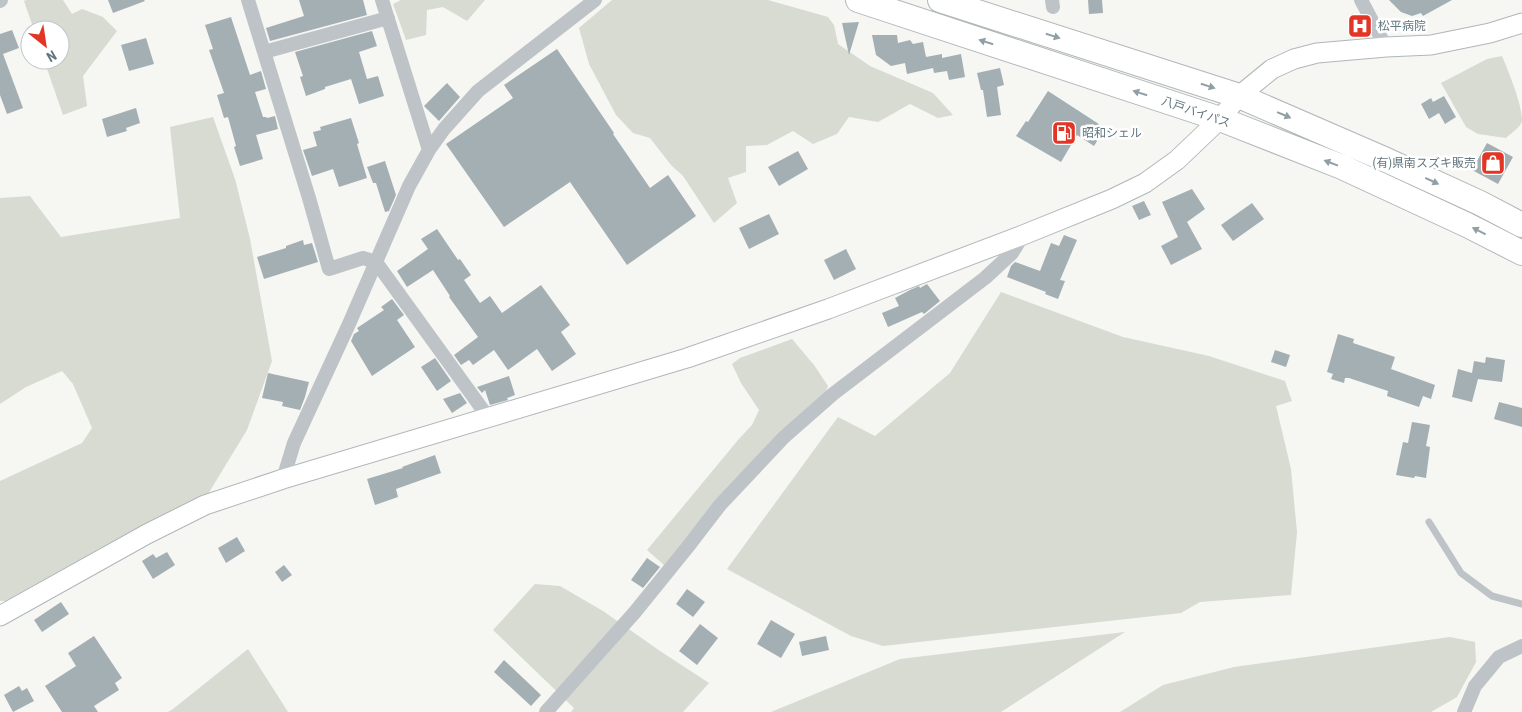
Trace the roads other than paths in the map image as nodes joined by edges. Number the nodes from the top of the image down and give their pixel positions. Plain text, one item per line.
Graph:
1 (248, 0) edge
2 (382, 0) edge
3 (594, 0) edge
4 (858, 0) edge
5 (940, 0) edge
6 (1361, 0) edge
7 (388, 18) junction
8 (1522, 23) edge
9 (1386, 47) junction
10 (264, 52) junction
11 (1239, 96) junction
12 (1220, 119) junction
13 (429, 150) junction
14 (1522, 225) edge
15 (1023, 235) junction
16 (1522, 253) edge
17 (376, 262) junction
18 (488, 417) junction
19 (283, 479) junction
20 (1429, 522) dead end
21 (1522, 604) edge
22 (0, 616) edge
23 (1522, 646) edge
24 (546, 712) edge
25 (1464, 712) edge

1 - 10 street
2 - 7 street
3 - 13 street
12 -> 4 highway, 八戸バイパス
5 -> 11 highway
6 - 9 street
7 - 10 street
7 - 13 street
8 - 9 street
9 - 11 street
10 - 17 street
11 - 12 street
11 -> 14 highway
12 - 15 street
16 -> 12 highway, 八戸バイパス
13 - 17 street
15 - 18 street
15 - 24 street
17 - 18 street
17 - 19 street
18 - 19 street
19 - 22 street
20 - 21 lane
23 - 25 street

